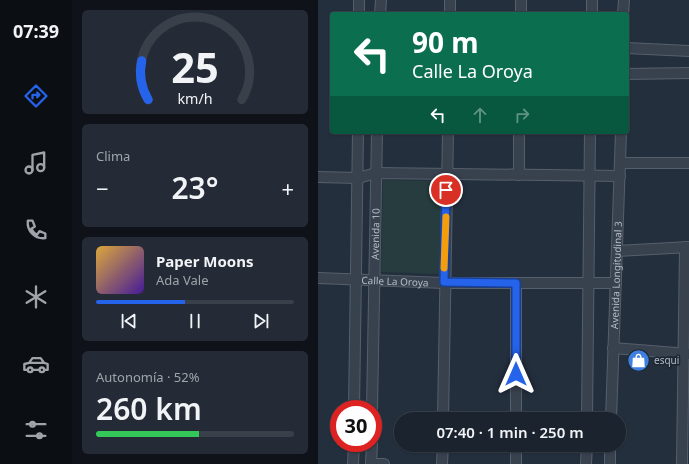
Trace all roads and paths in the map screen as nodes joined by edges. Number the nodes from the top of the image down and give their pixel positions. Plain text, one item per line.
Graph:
1 (359, 0) edge
2 (380, 0) edge
3 (450, 0) edge
4 (521, 0) edge
5 (592, 0) edge
6 (624, 0) edge
7 (359, 12) edge
8 (380, 12) edge
9 (450, 12) edge
10 (521, 12) edge
11 (592, 12) edge
12 (623, 12) edge
13 (629, 48) edge
14 (689, 51) edge
15 (689, 73) edge
16 (629, 74) edge
17 (358, 134) edge
18 (377, 134) edge
19 (448, 134) edge
20 (520, 134) edge
21 (590, 134) edge
22 (621, 134) edge
23 (620, 163) junction
24 (689, 163) edge
25 (376, 173) junction
26 (447, 174) junction
27 (519, 175) junction
28 (590, 176) junction
29 (620, 176) junction
30 (318, 177) edge
31 (358, 178) junction
32 (687, 247) edge
33 (617, 251) junction
34 (318, 278) edge
35 (356, 279) junction
36 (374, 279) junction
37 (444, 282) junction
38 (516, 283) junction
39 (616, 283) junction
40 (590, 284) junction
41 (613, 348) junction
42 (686, 354) edge
43 (354, 400) edge
44 (372, 400) edge
45 (443, 412) edge
46 (516, 412) edge
47 (587, 412) edge
48 (611, 412) edge
49 (354, 452) edge
50 (372, 452) edge
51 (442, 452) edge
52 (516, 452) edge
53 (587, 452) edge
54 (610, 452) edge
55 (353, 464) edge
56 (371, 464) edge
57 (384, 464) edge
58 (442, 464) edge
59 (516, 464) edge
60 (586, 464) edge
61 (610, 464) edge
62 (682, 464) edge

1 - 7 street
2 - 8 street
3 - 9 street
4 - 10 street
5 - 11 street
6 - 12 street
13 - 14 street
15 - 16 street
17 - 31 street, Avenida 10
18 - 25 street, Avenida 10
19 - 26 street
20 - 27 street
21 - 28 street
22 - 23 street, Avenida Longitudinal 3
23 - 24 street
23 - 29 street, Avenida Longitudinal 3
25 - 26 street
25 - 31 street
25 - 36 street, Avenida 10
26 - 27 street
26 - 37 street
27 - 28 street
28 - 29 street
28 - 40 street
29 - 33 street, Avenida Longitudinal 3
30 - 31 street
31 - 35 street, Avenida 10
32 - 33 street
32 - 42 street
33 - 39 street, Avenida Longitudinal 3
34 - 35 street, Calle La Oroya
35 - 36 street, Calle La Oroya
35 - 43 street, Avenida 10
36 - 37 street, Calle La Oroya
36 - 44 street, Avenida 10
37 - 38 street, Calle La Oroya
37 - 45 street
38 - 40 street, Calle La Oroya
38 - 46 street
39 - 40 street, Calle La Oroya
39 - 41 street, Avenida Longitudinal 3
40 - 47 street
41 - 42 street
41 - 48 street, Avenida Longitudinal 3
42 - 62 street
49 - 55 street
50 - 56 street
51 - 58 street
52 - 59 street
53 - 60 street
54 - 61 street
56 - 57 street

